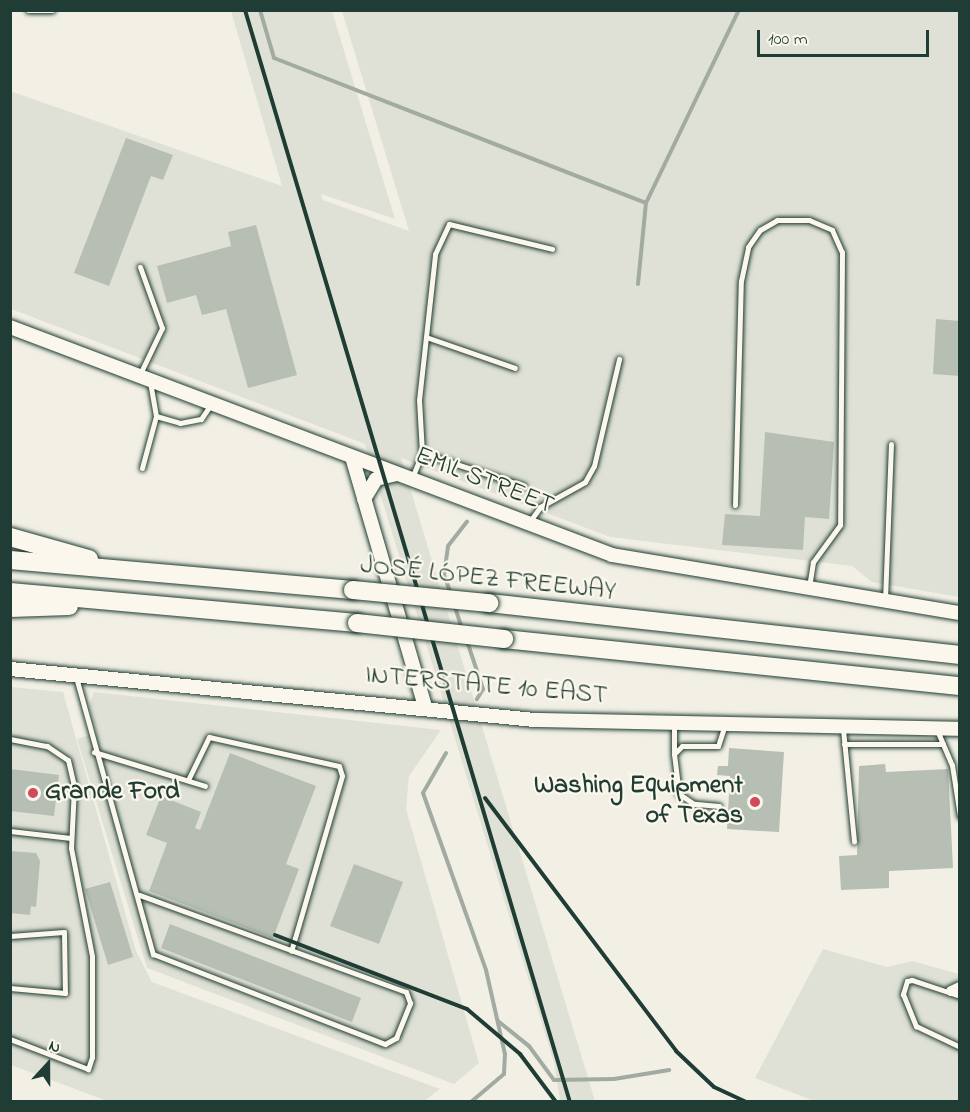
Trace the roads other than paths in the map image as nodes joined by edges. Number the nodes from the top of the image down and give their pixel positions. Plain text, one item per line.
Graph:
1 (28, 10) edge
2 (52, 10) edge
3 (552, 249) dead end
4 (140, 267) dead end
5 (10, 327) edge
6 (426, 337) junction
7 (619, 358) dead end
8 (515, 368) dead end
9 (145, 378) junction
10 (211, 403) junction
11 (156, 416) junction
12 (891, 444) dead end
13 (422, 453) junction
14 (352, 457) junction
15 (141, 468) dead end
16 (396, 474) junction
17 (411, 480) junction
18 (524, 486) dead end
19 (364, 499) junction
20 (735, 505) dead end
21 (527, 525) junction
22 (10, 537) edge
23 (10, 560) edge
24 (130, 572) junction
25 (809, 589) junction
26 (10, 592) edge
27 (885, 602) junction
28 (120, 603) junction
29 (10, 608) edge
30 (960, 613) edge
31 (960, 655) edge
32 (10, 669) edge
33 (75, 675) junction
34 (960, 686) edge
35 (425, 707) junction
36 (674, 722) junction
37 (725, 723) junction
38 (842, 723) junction
39 (935, 726) junction
40 (960, 729) edge
41 (10, 739) edge
42 (844, 744) junction
43 (943, 744) junction
44 (94, 752) junction
45 (674, 754) junction
46 (188, 780) junction
47 (205, 786) dead end
48 (719, 806) dead end
49 (960, 816) edge
50 (10, 831) edge
51 (71, 838) junction
52 (854, 841) dead end
53 (139, 895) junction
54 (10, 936) edge
55 (291, 951) junction
56 (10, 988) edge
57 (957, 991) edge
58 (10, 1040) edge
59 (960, 1047) edge

1 - 2 lane
3 - 6 lane
4 - 9 lane
5 - 9 main road, EMIL STREET
6 - 8 lane
6 - 13 lane
7 - 21 lane
9 - 10 main road, EMIL STREET
9 - 11 lane
10 - 11 lane
10 - 14 main road, EMIL STREET
11 - 15 lane
12 - 27 lane
13 - 17 lane
13 - 18 lane
14 - 16 main road, EMIL STREET
14 - 19 main road
16 - 17 main road, EMIL STREET
16 - 19 main road
17 - 21 main road, EMIL STREET
19 - 35 main road
20 - 25 lane
21 - 25 main road, EMIL STREET
22 - 24 highway
23 - 24 highway, JOSÉ LÓPEZ FREEWAY
24 - 31 highway, JOSÉ LÓPEZ FREEWAY, bridge
25 - 27 main road, EMIL STREET
26 - 28 highway
27 - 30 main road, EMIL STREET
28 - 29 highway
28 - 34 highway, bridge
32 - 33 main road, INTERSTATE 10 EAST
33 - 35 main road, INTERSTATE 10 EAST
33 - 44 lane
35 - 36 main road, INTERSTATE 10 EAST
36 - 37 main road, INTERSTATE 10 EAST
36 - 45 lane
37 - 38 main road, INTERSTATE 10 EAST
37 - 45 lane
38 - 39 main road, INTERSTATE 10 EAST
38 - 42 lane
39 - 40 main road, INTERSTATE 10 EAST
39 - 43 lane
41 - 51 lane
42 - 43 lane
42 - 52 lane
43 - 49 lane
44 - 46 lane
44 - 53 lane
45 - 48 lane
46 - 47 lane
46 - 55 lane
50 - 51 lane
51 - 58 lane
53 - 55 lane
53 - 55 lane
54 - 56 lane
57 - 59 lane

